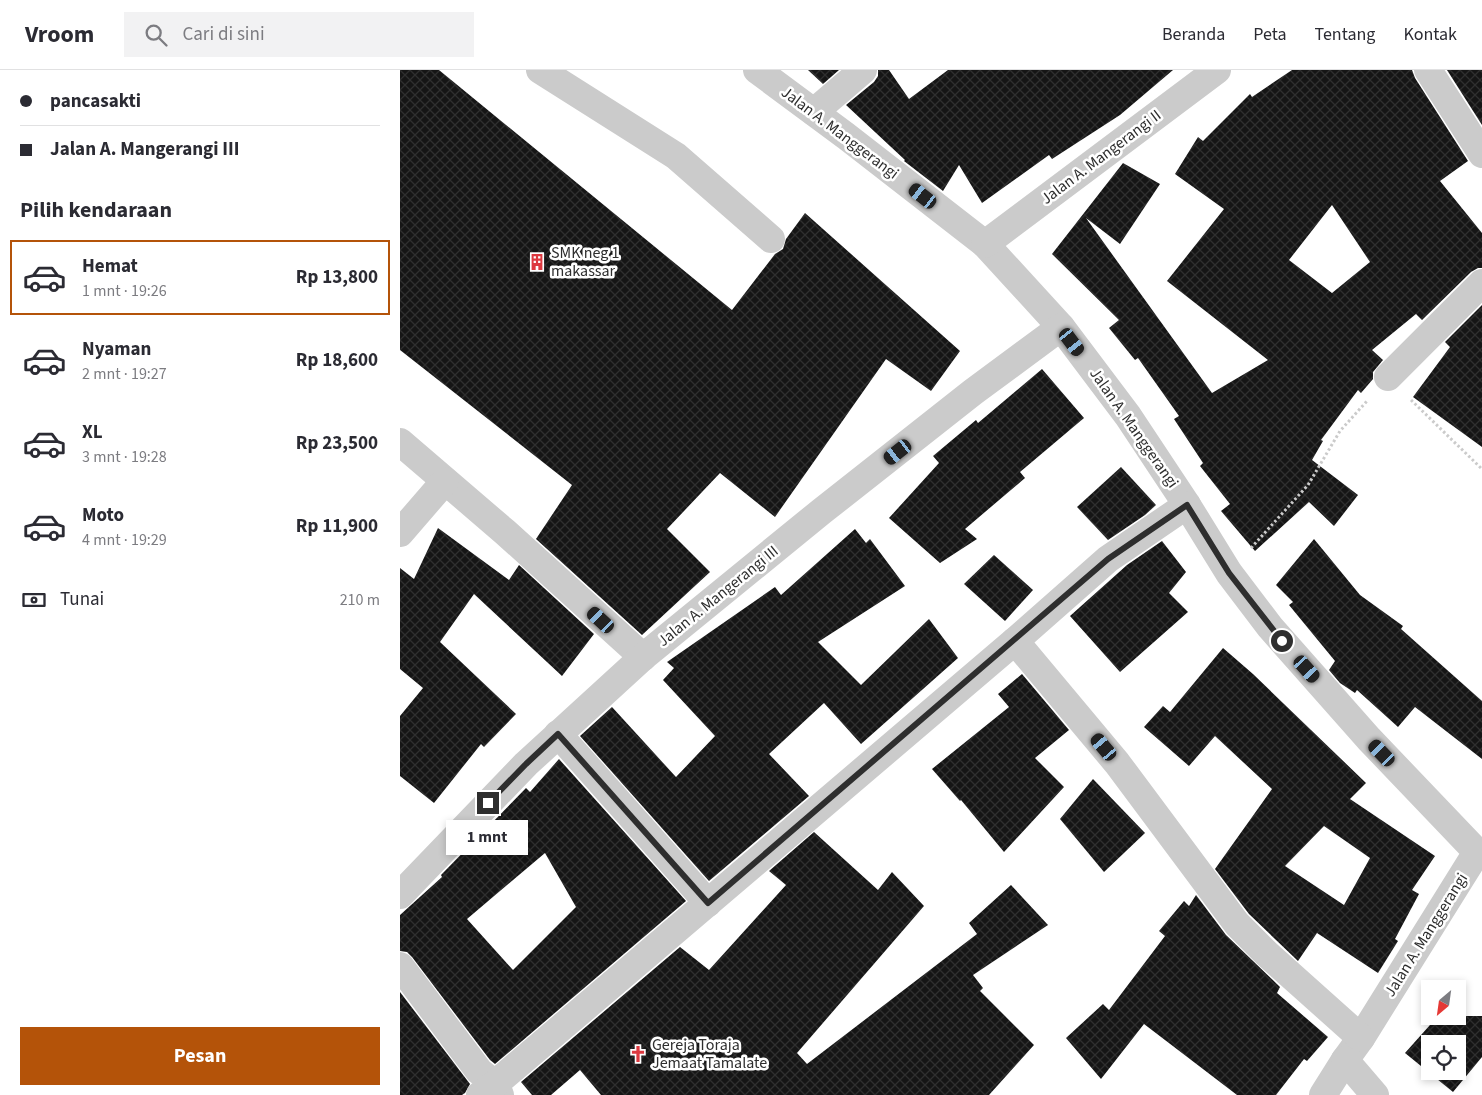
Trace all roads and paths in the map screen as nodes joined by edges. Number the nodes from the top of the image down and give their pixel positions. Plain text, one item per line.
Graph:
1 (540, 70) edge
2 (757, 70) edge
3 (863, 70) edge
4 (1217, 70) edge
5 (1428, 70) edge
6 (814, 112) junction
7 (1482, 154) edge
8 (771, 239) dead end
9 (985, 244) junction
10 (1482, 282) edge
11 (1061, 327) junction
12 (1388, 377) junction
13 (400, 442) edge
14 (1482, 469) edge
15 (445, 481) junction
16 (1187, 505) junction
17 (400, 533) edge
18 (1229, 573) junction
19 (1015, 640) junction
20 (643, 657) junction
21 (558, 734) junction
22 (1480, 849) edge
23 (400, 895) edge
24 (708, 903) junction
25 (400, 966) edge
26 (1361, 1038) junction
27 (1344, 1060) junction
28 (491, 1091) edge
29 (1323, 1095) edge
30 (1375, 1095) edge

1 - 8 street
2 - 6 street, Jalan A. Manggerangi
3 - 6 street
4 - 9 street, Jalan A. Mangerangi II
5 - 7 street
6 - 9 street, Jalan A. Manggerangi
9 - 11 street, Jalan A. Manggerangi
10 - 12 street
11 - 16 street, Jalan A. Manggerangi
11 - 20 street, Jalan A. Mangerangi III
12 - 14 path
12 - 18 path
13 - 15 street
15 - 17 street
15 - 20 street
16 - 18 street, Jalan A. Manggerangi
16 - 19 street
18 - 22 street, Jalan A. Manggerangi
19 - 24 street
19 - 26 street
20 - 21 street, Jalan A. Mangerangi III
21 - 23 street, Jalan A. Mangerangi III
21 - 24 street
22 - 26 street, Jalan A. Manggerangi
24 - 28 street
25 - 28 street
26 - 27 street, Jalan A. Manggerangi
27 - 29 street, Jalan A. Manggerangi
27 - 30 street

